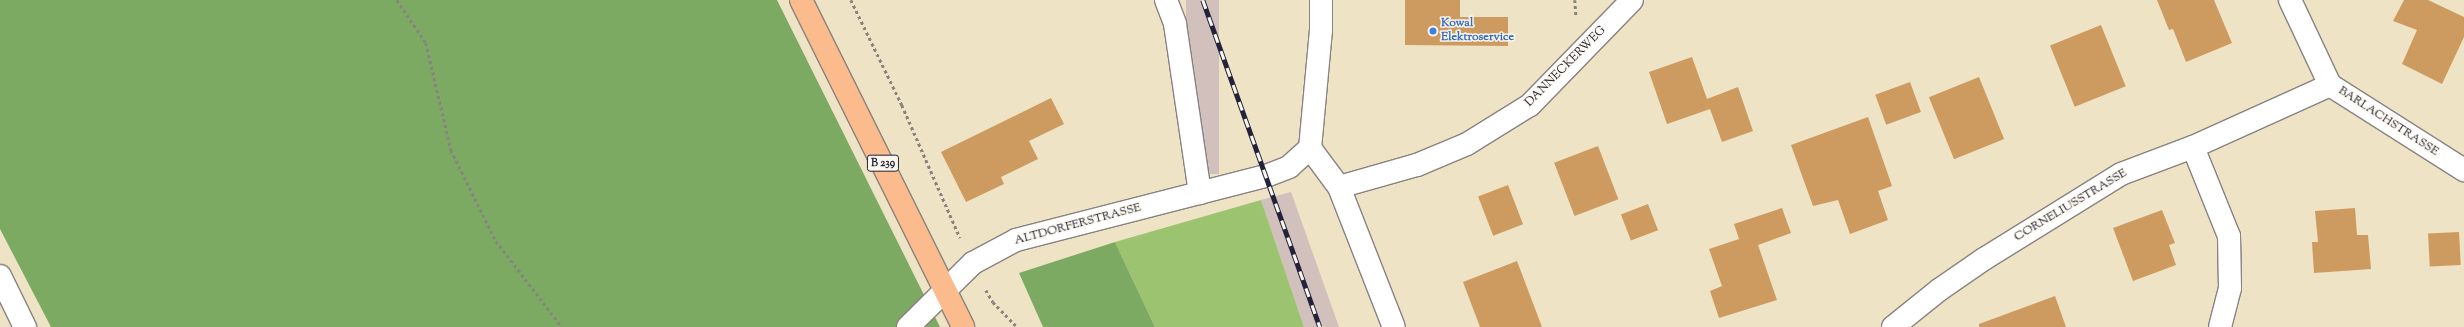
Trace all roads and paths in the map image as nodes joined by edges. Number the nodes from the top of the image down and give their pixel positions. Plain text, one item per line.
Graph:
1 (397, 0) edge
2 (801, 0) edge
3 (851, 0) edge
4 (1166, 0) edge
5 (1321, 0) edge
6 (1632, 0) edge
7 (2290, 0) edge
8 (2330, 85) junction
9 (2193, 147) junction
10 (1310, 148) junction
11 (2464, 170) edge
12 (1339, 187) junction
13 (1200, 193) junction
14 (973, 263) junction
15 (0, 276) edge
16 (947, 292) junction
17 (25, 327) edge
18 (562, 327) edge
19 (908, 327) edge
20 (962, 327) edge
21 (1017, 327) edge
22 (1394, 327) edge
23 (1893, 327) edge
24 (2220, 327) edge

1 - 18 path
2 - 16 main road, B 239
3 - 14 path
4 - 13 street
5 - 10 street
6 - 12 street, DANNECKERWEG
7 - 8 street, BARLACHSTRASSE
8 - 9 street, CORNELIUSSTRASSE
8 - 11 street, BARLACHSTRASSE
9 - 23 street, CORNELIUSSTRASSE
9 - 24 street
10 - 12 street
10 - 13 street, ALTDORFERSTRASSE
12 - 22 street
13 - 14 street, ALTDORFERSTRASSE
14 - 16 street, ALTDORFERSTRASSE
14 - 21 path
15 - 17 street
16 - 19 street, ALTDORFERSTRASSE
16 - 20 main road, B 239

